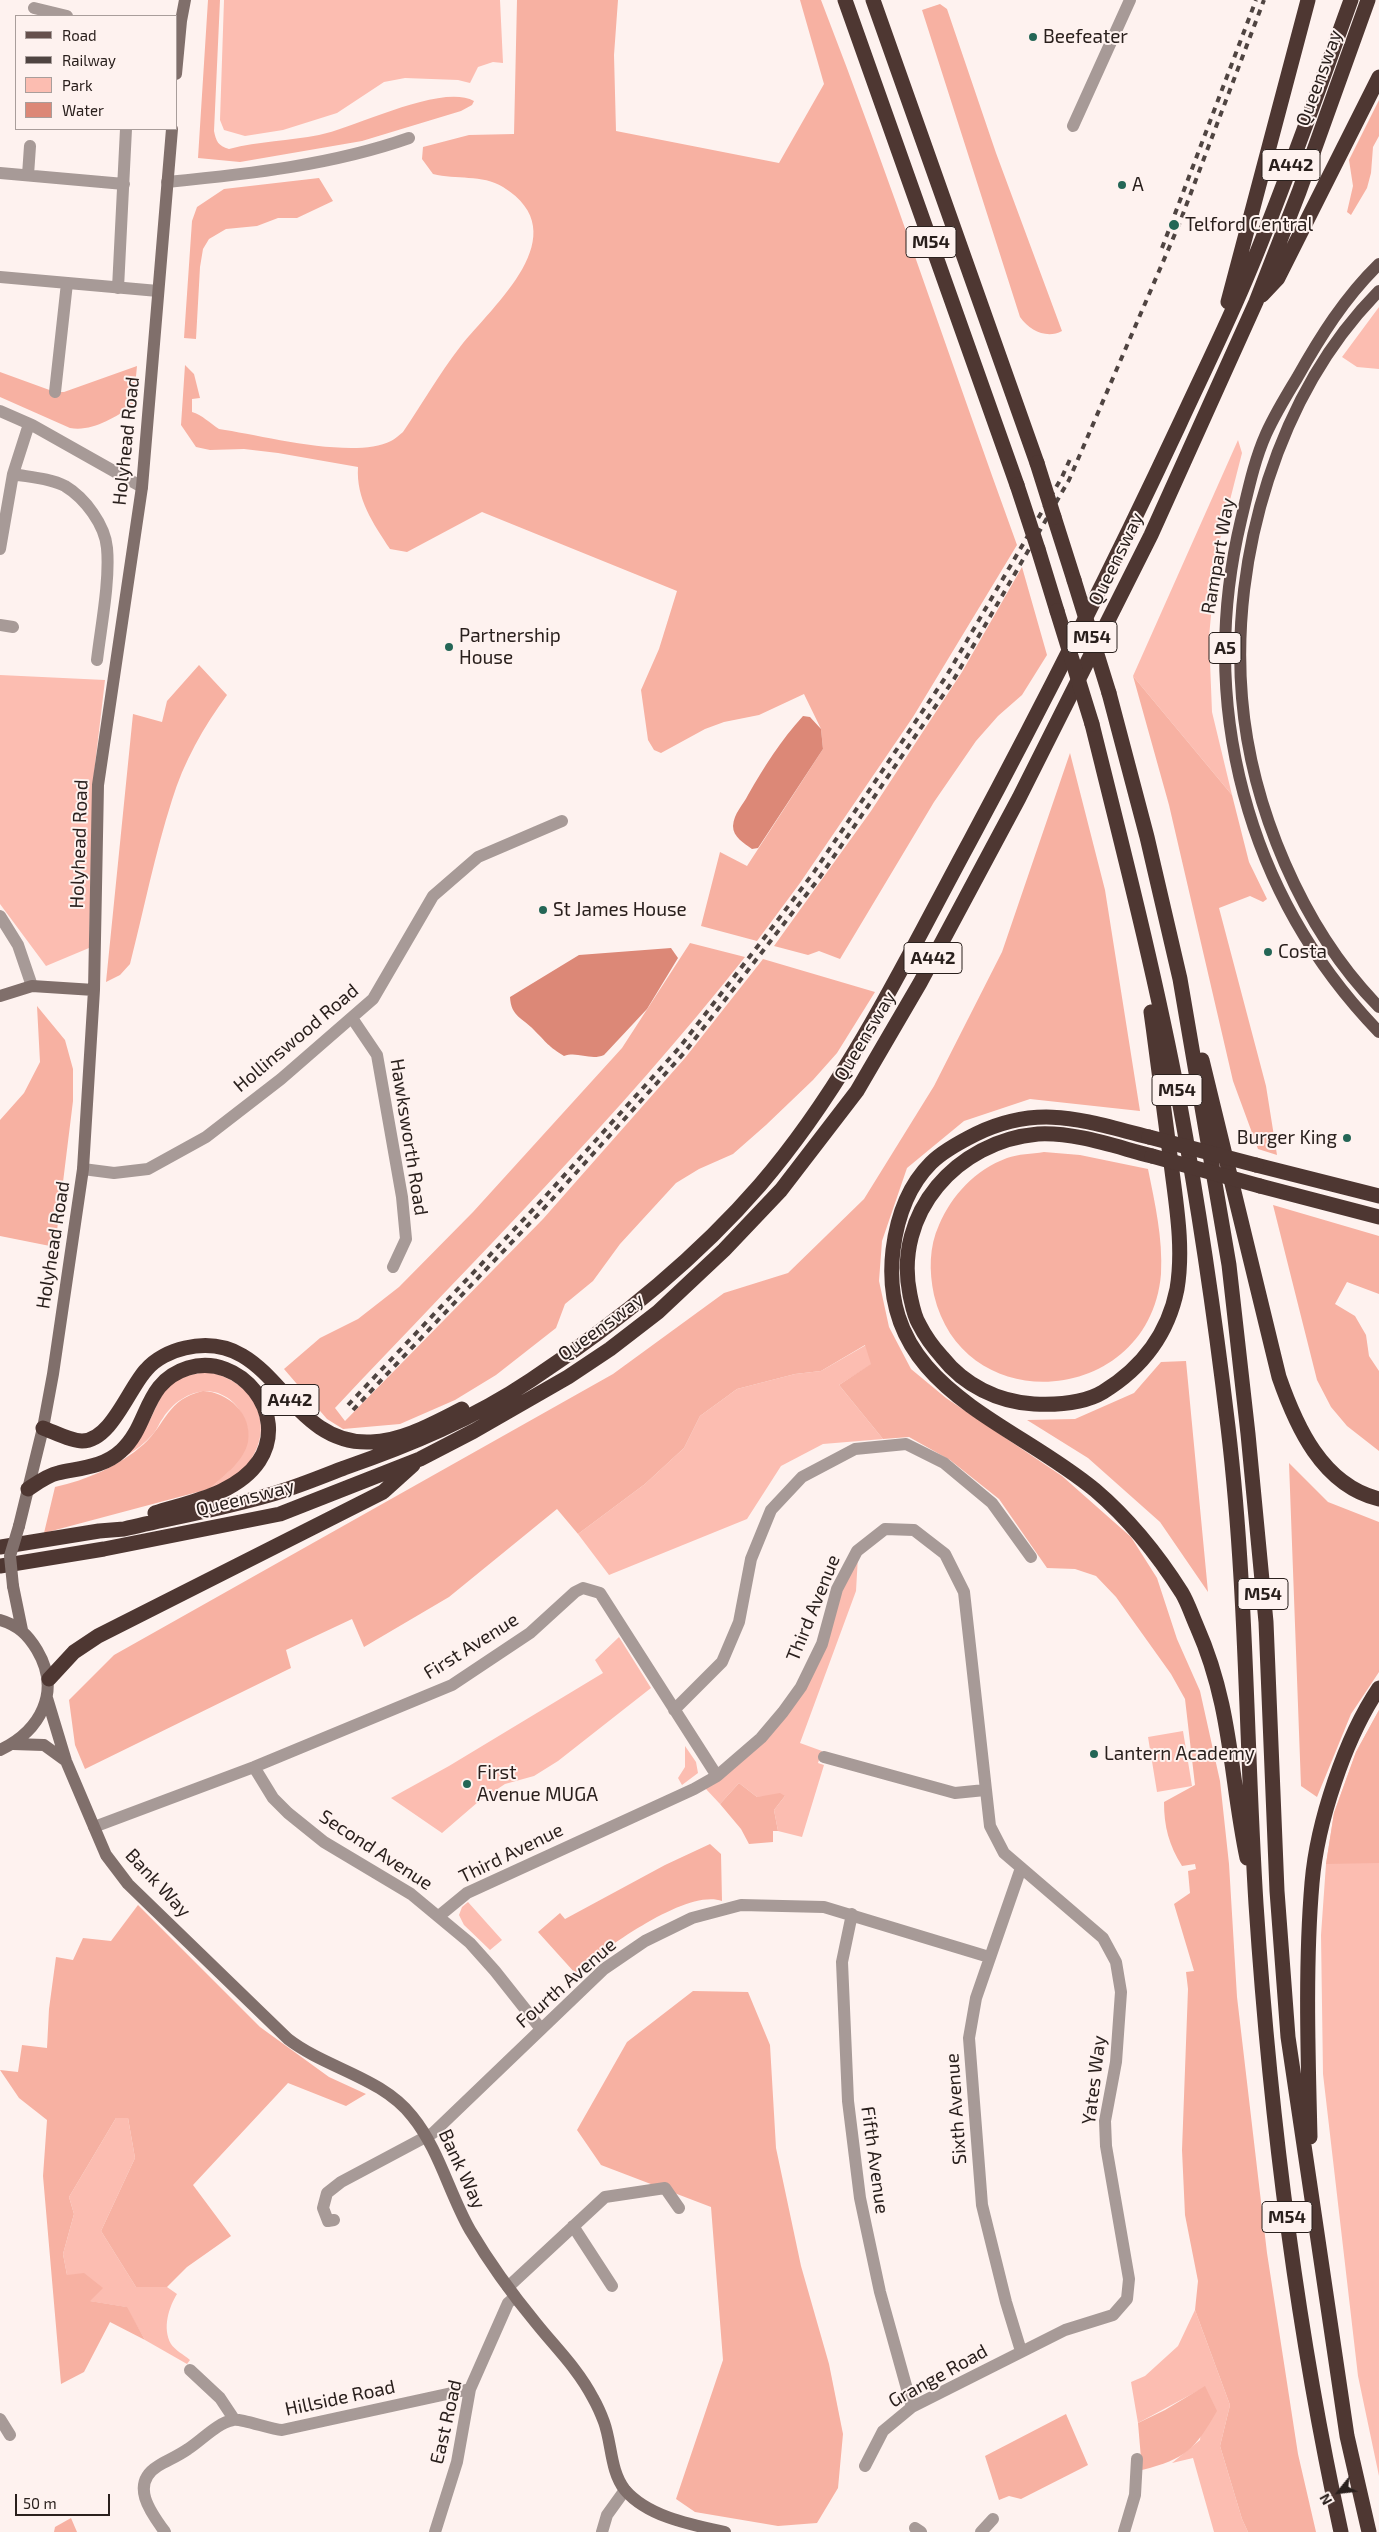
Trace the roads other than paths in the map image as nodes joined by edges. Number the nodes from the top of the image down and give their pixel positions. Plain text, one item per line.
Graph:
1 (177, 0) edge
2 (185, 0) edge
3 (845, 0) edge
4 (873, 0) edge
5 (1130, 0) edge
6 (1308, 0) edge
7 (1351, 0) edge
8 (1368, 0) edge
9 (32, 8) edge
10 (63, 15) edge
11 (180, 21) junction
12 (178, 48) edge
13 (1379, 77) edge
14 (1073, 126) dead end
15 (126, 130) edge
16 (172, 130) edge
17 (409, 138) dead end
18 (30, 146) dead end
19 (0, 173) edge
20 (28, 175) junction
21 (168, 182) junction
22 (124, 184) junction
23 (1379, 264) edge
24 (0, 276) edge
25 (67, 283) junction
26 (118, 288) junction
27 (1379, 291) edge
28 (158, 292) junction
29 (1256, 302) junction
30 (1224, 328) junction
31 (55, 392) dead end
32 (0, 411) edge
33 (28, 424) junction
34 (12, 474) junction
35 (142, 487) junction
36 (0, 548) edge
37 (0, 625) edge
38 (13, 627) dead end
39 (97, 660) dead end
40 (562, 821) dead end
41 (0, 916) edge
42 (1140, 916) junction
43 (1180, 979) junction
44 (32, 986) junction
45 (94, 990) junction
46 (0, 996) edge
47 (1379, 1007) edge
48 (352, 1018) junction
49 (1379, 1032) edge
50 (83, 1169) junction
51 (1379, 1196) edge
52 (1379, 1217) edge
53 (393, 1267) dead end
54 (528, 1382) junction
55 (43, 1428) junction
56 (420, 1459) junction
57 (28, 1489) junction
58 (1379, 1498) edge
59 (99, 1531) junction
60 (1031, 1557) dead end
61 (3, 1560) edge
62 (0, 1620) edge
63 (22, 1630) junction
64 (1379, 1688) edge
65 (48, 1689) junction
66 (674, 1710) junction
67 (13, 1744) junction
68 (0, 1750) edge
69 (824, 1757) dead end
70 (66, 1761) junction
71 (254, 1767) junction
72 (716, 1776) junction
73 (985, 1790) junction
74 (94, 1827) junction
75 (1004, 1853) joint
76 (1021, 1868) junction
77 (1256, 1899) junction
78 (852, 1914) junction
79 (439, 1916) junction
80 (989, 1957) junction
81 (541, 2029) junction
82 (427, 2137) junction
83 (679, 2208) dead end
84 (1312, 2213) junction
85 (334, 2220) dead end
86 (573, 2226) junction
87 (612, 2286) dead end
88 (512, 2292) junction
89 (1021, 2351) junction
90 (190, 2370) dead end
91 (470, 2389) junction
92 (912, 2407) junction
93 (0, 2419) edge
94 (234, 2419) junction
95 (10, 2435) dead end
96 (1137, 2459) dead end
97 (865, 2466) dead end
98 (625, 2490) junction
99 (993, 2519) dead end
100 (165, 2532) edge
101 (435, 2532) edge
102 (602, 2532) edge
103 (725, 2532) edge
104 (980, 2532) edge
105 (1124, 2532) edge
106 (1340, 2532) edge
107 (1369, 2532) edge

1 - 11 main road
2 - 11 main road
3 - 42 highway, M54, bridge
4 - 43 highway, M54, bridge
5 - 14 street
6 - 30 highway, A442
7 - 30 highway, Queensway / A442
8 - 29 highway, Queensway / A442
9 - 10 street
11 - 12 main road
13 - 29 highway, A442
15 - 22 street
16 - 21 main road, Holyhead Road
17 - 21 street
18 - 20 street
19 - 20 street
20 - 22 street
21 - 28 main road, Holyhead Road
22 - 26 street
23 - 49 main road, Rampart Way / A5
24 - 25 street
25 - 26 street
25 - 31 street
26 - 28 street
27 - 47 main road, Rampart Way / A5
28 - 35 main road, Holyhead Road
29 - 56 highway, Queensway / A442
30 - 54 highway, Queensway / A442
32 - 33 street
33 - 34 street
33 - 35 street
34 - 36 street
34 - 39 street
35 - 45 main road, Holyhead Road
37 - 38 street
40 - 48 street, Hollinswood Road
41 - 44 street
42 - 52 highway, M54, bridge
42 - 77 highway, M54
43 - 58 highway, M54
43 - 84 highway, M54
44 - 45 main road
44 - 46 main road
45 - 50 main road, Holyhead Road
48 - 50 street, Hollinswood Road
48 - 53 street, Hawksworth Road
50 - 55 main road, Holyhead Road
51 - 77 highway, M54, bridge
54 - 55 highway, A442
54 - 59 highway, Queensway / A442
55 - 57 main road, Holyhead Road
56 - 61 highway, Queensway / A442
56 - 65 highway, A442
57 - 59 highway, A442
57 - 61 main road, Holyhead Road, bridge
59 - 61 highway, Queensway / A442
60 - 66 street
61 - 63 main road, Holyhead Road, bridge
62 - 63 main road
63 - 65 main road, Bank Way
64 - 84 highway, M54
65 - 67 main road
65 - 70 main road, Bank Way
66 - 71 street, First Avenue
66 - 72 street, First Avenue
67 - 68 main road
67 - 70 main road
69 - 73 street
70 - 74 main road, Bank Way
71 - 74 street, First Avenue
71 - 79 street, Second Avenue
72 - 73 street, Third Avenue
72 - 79 street, Third Avenue
73 - 75 street, Third Avenue
74 - 82 main road, Bank Way
75 - 76 street, Yates Way
76 - 80 street, Sixth Avenue
76 - 89 street, Yates Way
77 - 106 highway, M54
78 - 80 street, Fourth Avenue
78 - 81 street, Fourth Avenue
78 - 92 street, Fifth Avenue
79 - 81 street, Second Avenue
80 - 89 street, Sixth Avenue
81 - 82 street, Fourth Avenue
82 - 85 street, Fourth Avenue
82 - 88 main road, Bank Way
83 - 86 street, East Road
84 - 107 highway, M54
86 - 87 street
86 - 88 street, East Road
88 - 91 street, East Road
88 - 98 main road, Bank Way
89 - 92 street, Grange Road
90 - 94 street
91 - 94 street, Hillside Road
91 - 101 street, East Road
92 - 97 street, Grange Road
93 - 95 street
94 - 100 street
96 - 105 street
98 - 102 street
98 - 103 main road, Bank Way
99 - 104 street

